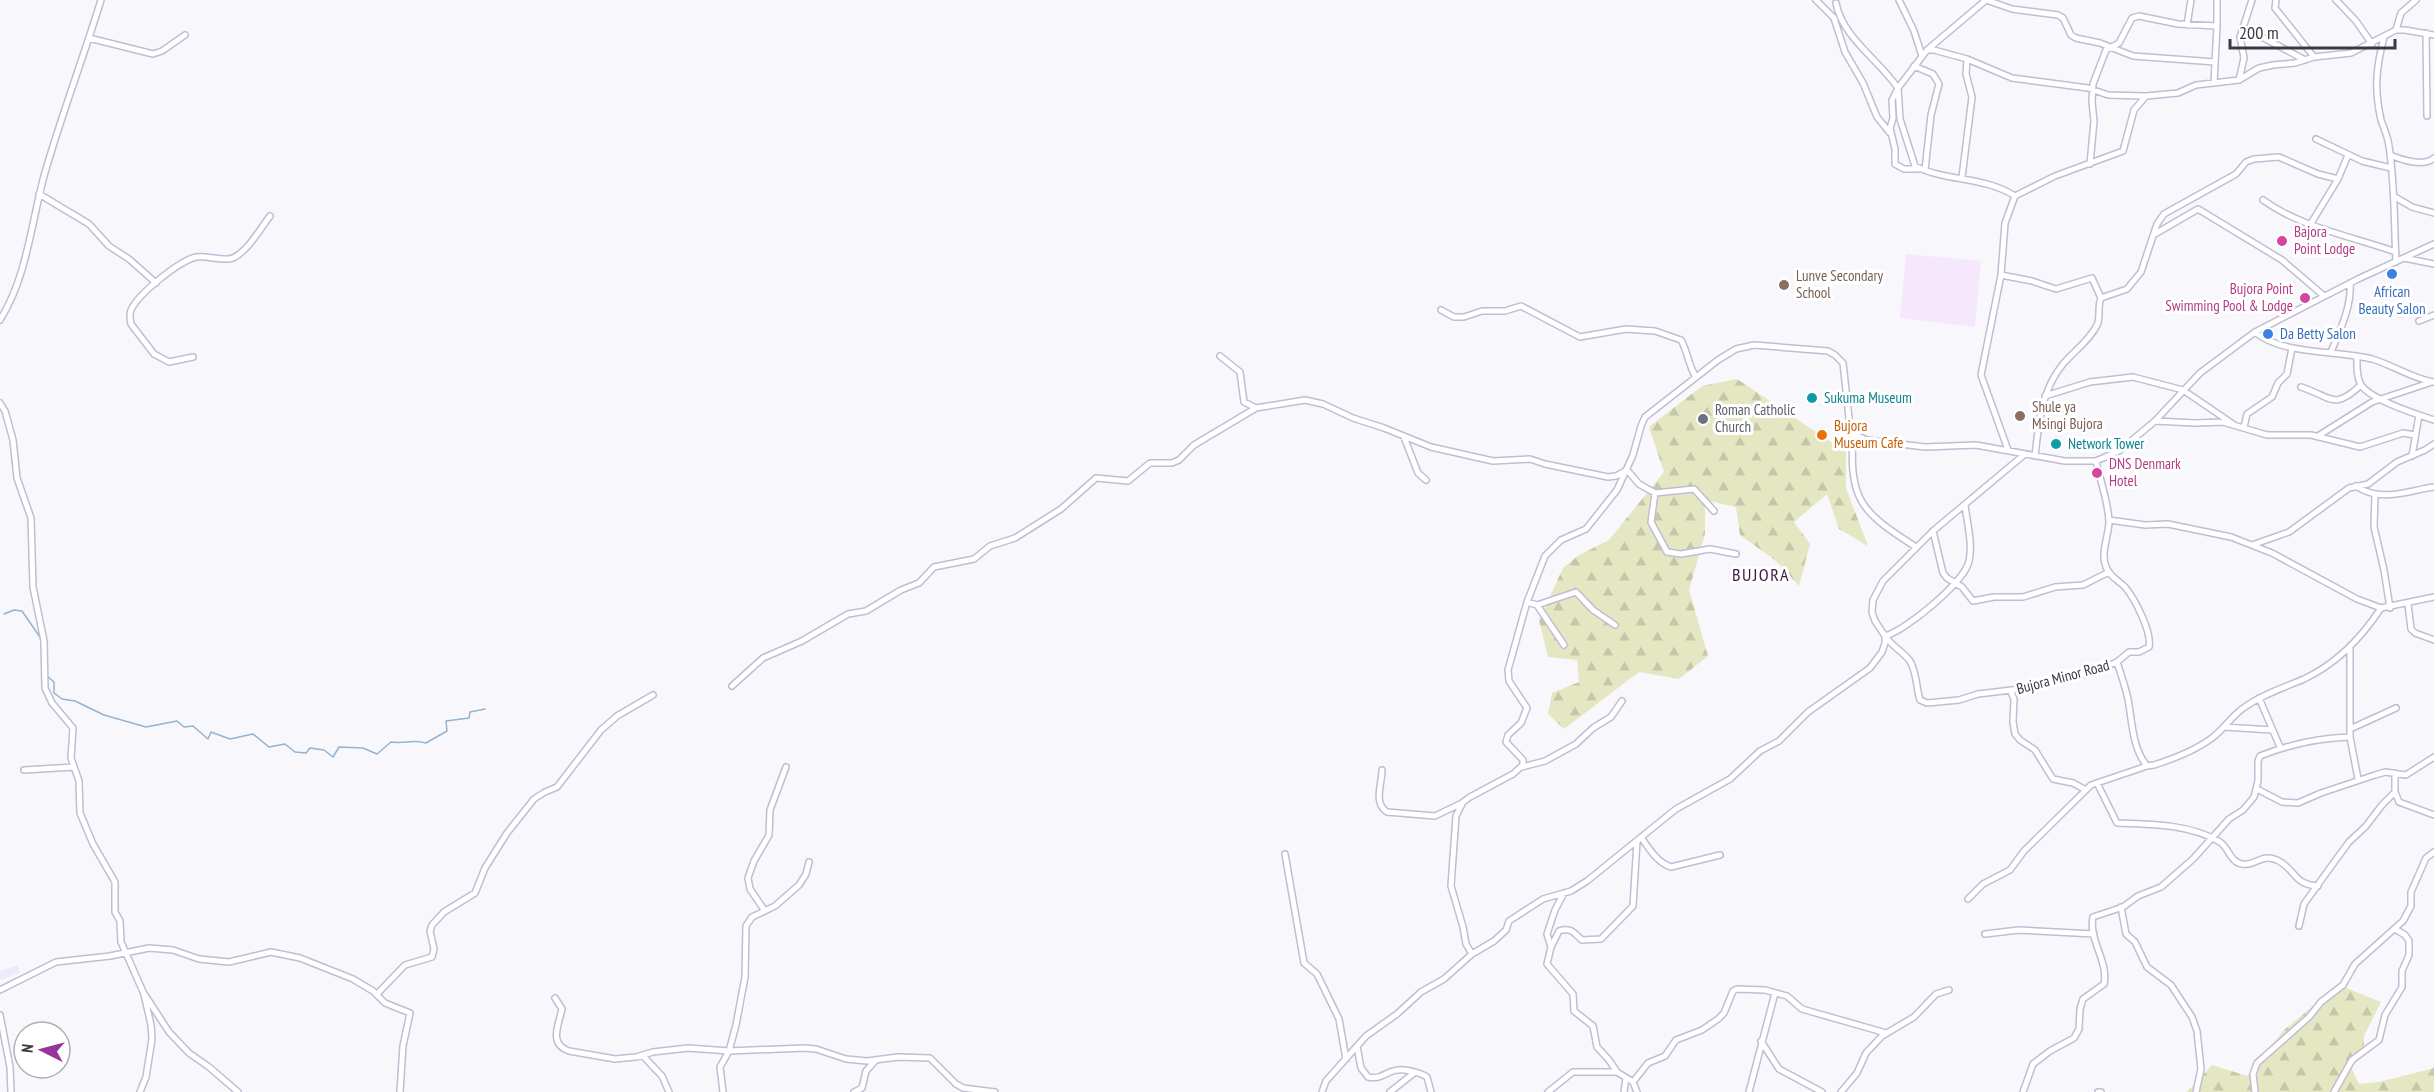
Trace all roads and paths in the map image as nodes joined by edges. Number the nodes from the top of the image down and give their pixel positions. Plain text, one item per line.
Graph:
1 (100, 0) edge
2 (1816, 0) edge
3 (1899, 0) edge
4 (1986, 0) edge
5 (2191, 0) edge
6 (2217, 0) edge
7 (2252, 0) edge
8 (2276, 0) edge
9 (2336, 0) edge
10 (2416, 0) edge
11 (1836, 3) dead end
12 (2187, 25) junction
13 (2217, 26) junction
14 (2396, 30) junction
15 (2242, 31) junction
16 (2426, 33) junction
17 (185, 35) dead end
18 (2434, 35) edge
19 (2384, 37) junction
20 (89, 38) junction
21 (2372, 44) junction
22 (2110, 47) junction
23 (1927, 50) junction
24 (1922, 56) junction
25 (2314, 57) junction
26 (1967, 59) junction
27 (2305, 60) junction
28 (2215, 62) junction
29 (1914, 66) junction
30 (2239, 80) junction
31 (2214, 83) junction
32 (2431, 87) edge
33 (1898, 88) junction
34 (2092, 90) junction
35 (2146, 96) junction
36 (2427, 116) dead end
37 (1890, 133) junction
38 (2316, 139) dead end
39 (2348, 154) junction
40 (2390, 155) junction
41 (2434, 158) edge
42 (2090, 164) junction
43 (2391, 168) junction
44 (1923, 169) junction
45 (1962, 177) junction
46 (2338, 179) junction
47 (39, 194) junction
48 (2015, 196) junction
49 (2192, 197) junction
50 (2395, 197) junction
51 (2263, 200) dead end
52 (2198, 209) junction
53 (2434, 213) edge
54 (270, 216) dead end
55 (2310, 225) junction
56 (2155, 234) junction
57 (2434, 244) edge
58 (2396, 252) junction
59 (2404, 258) junction
60 (2396, 262) junction
61 (2434, 264) edge
62 (2001, 275) junction
63 (156, 283) junction
64 (2350, 283) junction
65 (2324, 296) junction
66 (2101, 298) junction
67 (1441, 310) dead end
68 (2434, 315) edge
69 (0, 320) edge
70 (2419, 321) dead end
71 (2255, 332) junction
72 (2292, 348) junction
73 (2331, 352) junction
74 (1220, 356) dead end
75 (193, 357) dead end
76 (2358, 357) junction
77 (1696, 377) junction
78 (2433, 383) edge
79 (2361, 385) junction
80 (2301, 387) dead end
81 (2183, 390) junction
82 (2045, 396) junction
83 (2382, 400) junction
84 (0, 403) edge
85 (1256, 408) junction
86 (2419, 415) junction
87 (2434, 420) edge
88 (2156, 422) junction
89 (2234, 425) junction
90 (2244, 427) junction
91 (1852, 434) junction
92 (2415, 435) junction
93 (2318, 436) junction
94 (1404, 437) junction
95 (2434, 444) edge
96 (2008, 450) junction
97 (2025, 454) junction
98 (2035, 456) junction
99 (2412, 456) junction
100 (2096, 461) junction
101 (1626, 470) junction
102 (1426, 480) dead end
103 (2356, 486) junction
104 (2434, 487) edge
105 (1656, 493) junction
106 (2375, 495) junction
107 (1965, 505) junction
108 (1714, 511) dead end
109 (2109, 520) junction
110 (1933, 531) junction
111 (2252, 545) junction
112 (1916, 547) junction
113 (1736, 554) dead end
114 (2109, 572) junction
115 (1955, 582) junction
116 (2434, 597) edge
117 (1527, 602) junction
118 (2408, 604) junction
119 (1537, 605) junction
120 (2381, 608) junction
121 (2390, 608) junction
122 (1615, 625) dead end
123 (1885, 636) junction
124 (2434, 640) edge
125 (1564, 645) dead end
126 (2350, 646) junction
127 (2117, 662) junction
128 (732, 686) dead end
129 (2011, 692) junction
130 (653, 695) dead end
131 (2259, 699) junction
132 (1622, 701) dead end
133 (2396, 708) dead end
134 (2224, 727) junction
135 (2350, 729) junction
136 (2272, 730) junction
137 (2350, 737) junction
138 (2280, 747) junction
139 (2434, 757) edge
140 (74, 766) junction
141 (2147, 766) junction
142 (786, 767) dead end
143 (1522, 767) junction
144 (24, 770) dead end
145 (1382, 770) dead end
146 (2395, 773) junction
147 (2358, 779) junction
148 (2097, 783) junction
149 (2257, 789) junction
150 (2086, 790) junction
151 (2395, 792) junction
152 (1463, 802) junction
153 (2434, 815) edge
154 (1639, 839) junction
155 (2213, 839) junction
156 (2434, 852) edge
157 (1285, 854) dead end
158 (1720, 855) dead end
159 (809, 862) dead end
160 (2318, 886) junction
161 (1564, 893) junction
162 (1968, 899) dead end
163 (2121, 907) junction
164 (765, 910) junction
165 (2299, 926) dead end
166 (2395, 929) junction
167 (1985, 934) dead end
168 (2094, 934) junction
169 (1551, 947) junction
170 (125, 952) junction
171 (1472, 954) junction
172 (0, 990) edge
173 (1949, 990) dead end
174 (1775, 993) junction
175 (144, 994) junction
176 (377, 994) junction
177 (555, 998) dead end
178 (0, 1015) edge
179 (1886, 1034) junction
180 (1761, 1041) junction
181 (1357, 1046) junction
182 (729, 1052) junction
183 (643, 1056) junction
184 (1346, 1059) junction
185 (876, 1061) junction
186 (1617, 1072) junction
187 (1414, 1073) junction
188 (1626, 1078) junction
189 (1633, 1082) junction
190 (2023, 1089) edge
191 (11, 1092) edge
192 (140, 1092) edge
193 (237, 1092) edge
194 (400, 1092) edge
195 (669, 1092) edge
196 (723, 1092) edge
197 (854, 1092) edge
198 (995, 1092) edge
199 (1322, 1092) edge
200 (1390, 1092) edge
201 (1431, 1092) edge
202 (1548, 1092) edge
203 (1624, 1092) edge
204 (1637, 1092) edge
205 (1749, 1092) edge
206 (1822, 1092) edge
207 (1841, 1092) edge
208 (2017, 1092) edge
209 (2196, 1092) edge
210 (2255, 1092) edge
211 (2334, 1092) edge

1 - 20 street
2 - 37 street
3 - 24 street
4 - 22 street
4 - 23 street
5 - 12 street
6 - 13 street
7 - 15 street
8 - 25 street
9 - 21 street
10 - 14 street
11 - 33 street
12 - 13 street
12 - 22 street
13 - 28 street
14 - 16 street
14 - 19 street
15 - 27 street
15 - 30 street
16 - 18 street
16 - 32 street
17 - 20 street
19 - 21 street
19 - 40 street
20 - 47 street
21 - 25 street
22 - 28 street
22 - 34 street
23 - 24 street
23 - 26 street
24 - 29 street
25 - 27 street
26 - 34 street
26 - 45 street
27 - 30 street
28 - 31 street
29 - 33 street
29 - 44 street
30 - 31 street
31 - 35 street
32 - 36 street
33 - 37 street
33 - 44 street
34 - 35 street
34 - 42 street
35 - 42 street
37 - 44 street
38 - 39 street
39 - 43 street
39 - 46 street
40 - 41 street
40 - 43 street
42 - 48 street
43 - 50 street
44 - 45 street
45 - 48 street
46 - 49 street
46 - 55 street
47 - 63 street
47 - 69 street
48 - 62 street
49 - 52 street
49 - 56 street
50 - 53 street
50 - 58 street
51 - 55 street
52 - 56 street
52 - 65 street
54 - 63 street
55 - 58 street
56 - 66 street
57 - 59 street
58 - 60 street
59 - 60 street
59 - 61 street
60 - 64 street
62 - 66 street
62 - 96 street
63 - 75 street
64 - 65 street
64 - 73 street
65 - 71 street
66 - 82 street
67 - 77 street
68 - 70 street
71 - 72 street
71 - 81 street
72 - 73 street
72 - 90 street
73 - 76 street
74 - 85 street
76 - 78 street
76 - 79 street
77 - 91 street
77 - 101 street
78 - 83 street
79 - 80 street
79 - 83 street
81 - 82 street
81 - 88 street
81 - 89 street
82 - 98 street
83 - 86 street
83 - 93 street
84 - 140 street
85 - 94 street
85 - 128 street
86 - 87 street
86 - 92 street
88 - 89 street
88 - 100 street
89 - 90 street
90 - 93 street
91 - 96 street
91 - 112 street
92 - 93 street
92 - 99 street
94 - 101 street
94 - 102 street
95 - 99 street
96 - 97 street
97 - 98 street
97 - 107 street
98 - 100 street
99 - 103 street
100 - 109 street
101 - 105 street
101 - 117 street
103 - 106 street
103 - 111 street
104 - 106 street
105 - 108 street
105 - 113 street
106 - 121 street
107 - 110 street
107 - 115 street
109 - 111 street
109 - 114 street
110 - 112 street
110 - 115 street
111 - 120 street
112 - 123 street
114 - 115 street
114 - 127 street, Bujora Minor Road
115 - 123 street
116 - 118 street
117 - 119 street
117 - 143 street
118 - 121 street
118 - 124 street
119 - 122 street
119 - 125 street
120 - 121 street
120 - 126 street
123 - 129 street, Bujora Minor Road
123 - 154 street
126 - 131 street
126 - 135 street
127 - 129 street, Bujora Minor Road
127 - 141 street
129 - 150 street
130 - 176 street
131 - 134 street
131 - 136 street
132 - 143 street
133 - 135 street
134 - 136 street
134 - 141 street
135 - 137 street
136 - 138 street
137 - 138 street
137 - 147 street
138 - 149 street
139 - 146 street
140 - 144 street
140 - 170 street
141 - 148 street
142 - 164 street
143 - 152 street
145 - 152 street
146 - 147 street
146 - 151 street
147 - 149 street
148 - 150 street
148 - 155 street
149 - 155 street
150 - 162 street
151 - 153 street
151 - 160 street
152 - 171 street
154 - 158 street
154 - 161 street
154 - 169 street
155 - 160 street
155 - 163 street
156 - 166 street
157 - 184 street
159 - 164 street
160 - 165 street
161 - 169 street
161 - 171 street
163 - 168 street
163 - 209 street
164 - 182 street
166 - 210 street
166 - 211 street
167 - 168 street
168 - 190 street
169 - 186 street
170 - 172 street
170 - 175 street
170 - 176 street
171 - 181 street
173 - 179 street
174 - 179 street
174 - 180 street
174 - 189 street
175 - 192 street
175 - 193 street
176 - 194 street
177 - 183 street
178 - 191 street
179 - 207 street
180 - 205 street
180 - 206 street
181 - 184 street
181 - 187 street
182 - 183 street
182 - 185 street
182 - 196 street
183 - 195 street
184 - 199 street
185 - 197 street
185 - 198 street
186 - 188 street
186 - 202 street
187 - 200 street
187 - 201 street
188 - 189 street
188 - 203 street
189 - 204 street
190 - 208 street

